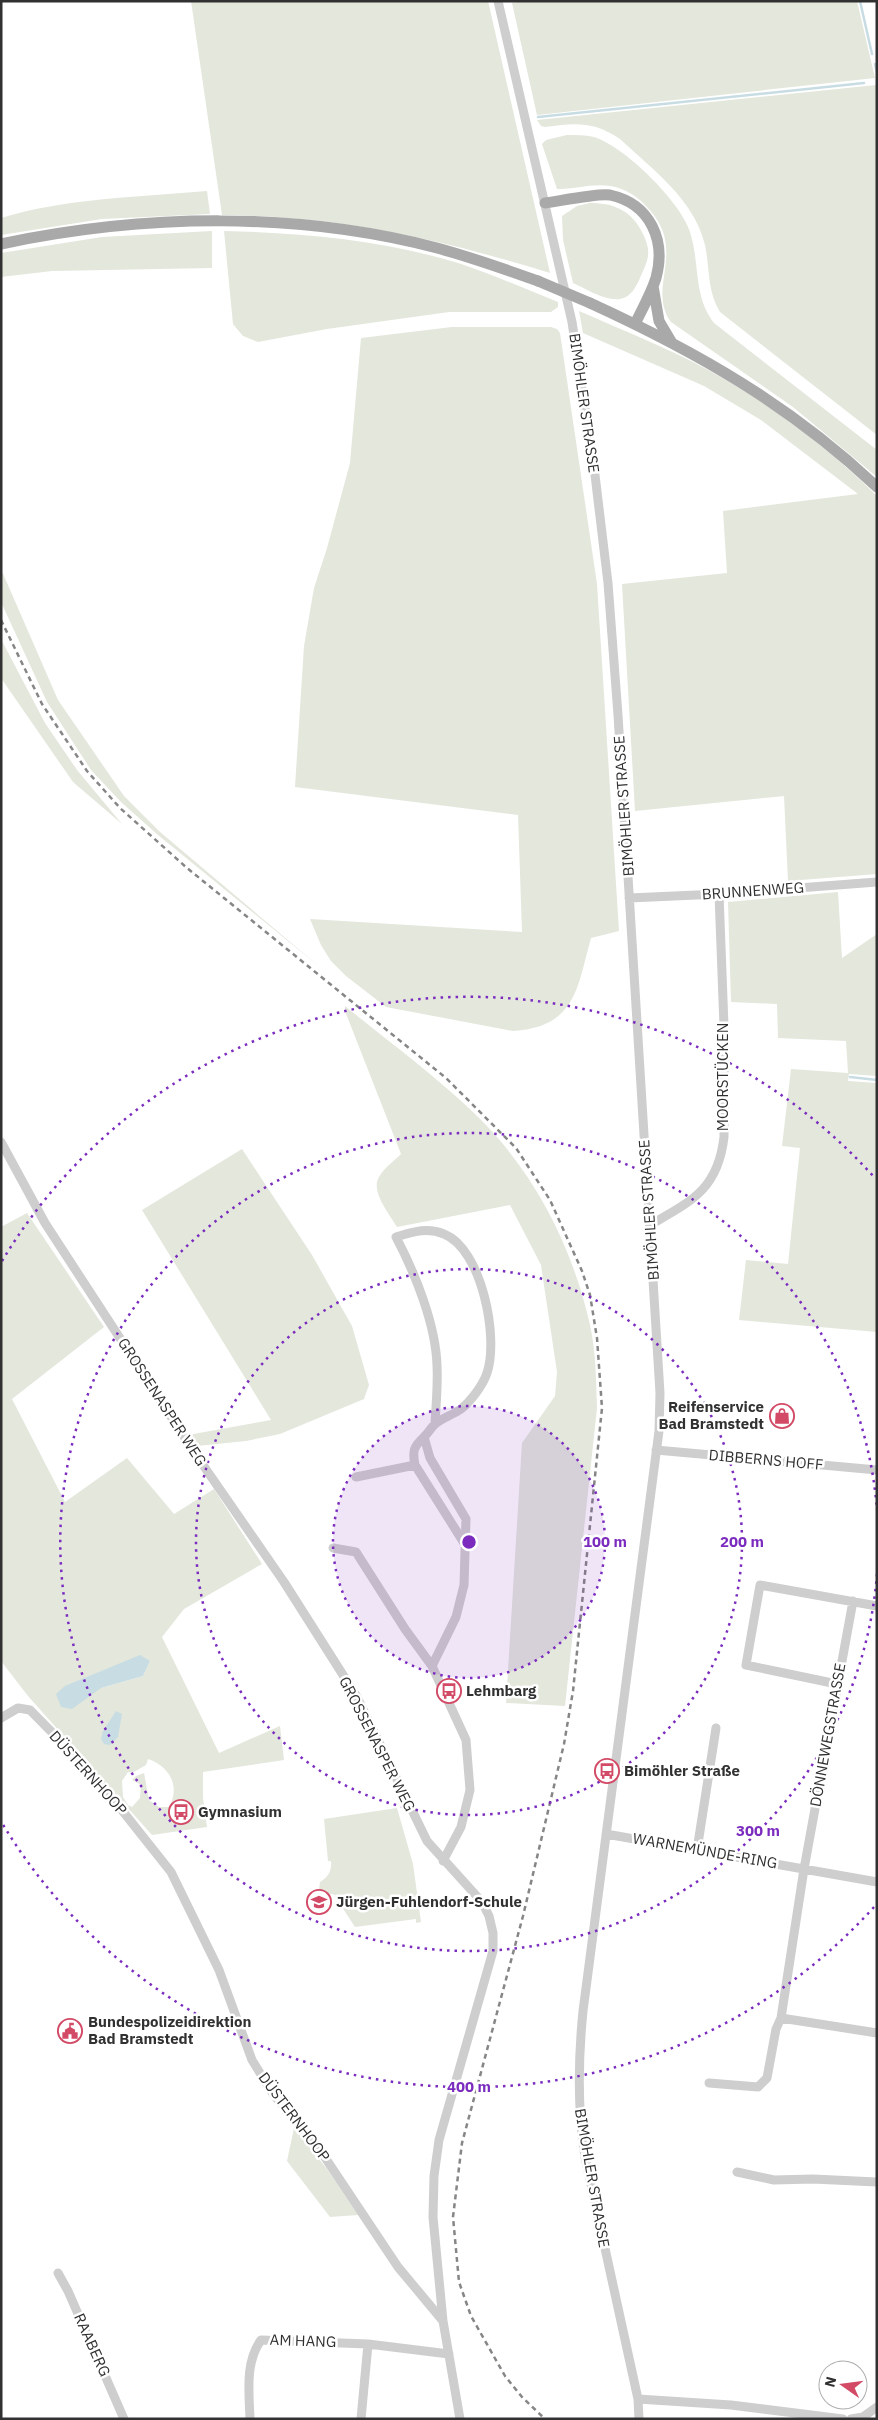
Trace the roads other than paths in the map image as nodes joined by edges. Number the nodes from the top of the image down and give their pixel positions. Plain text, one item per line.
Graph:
1 (498, 1) edge
2 (545, 204) junction
3 (1, 244) edge
4 (653, 286) junction
5 (635, 324) junction
6 (672, 342) junction
7 (877, 487) edge
8 (877, 882) edge
9 (718, 894) junction
10 (629, 898) junction
11 (1, 1142) edge
12 (650, 1225) junction
13 (435, 1424) junction
14 (424, 1437) junction
15 (656, 1450) junction
16 (415, 1465) junction
17 (877, 1470) edge
18 (356, 1477) dead end
19 (464, 1543) junction
20 (333, 1548) dead end
21 (853, 1601) junction
22 (877, 1606) edge
23 (432, 1666) junction
24 (837, 1684) junction
25 (1, 1718) edge
26 (716, 1728) dead end
27 (606, 1834) junction
28 (697, 1850) junction
29 (443, 1861) junction
30 (804, 1868) junction
31 (877, 1882) edge
32 (781, 2018) junction
33 (877, 2033) edge
34 (709, 2083) dead end
35 (737, 2172) dead end
36 (877, 2182) edge
37 (58, 2273) dead end
38 (443, 2321) junction
39 (368, 2344) junction
40 (449, 2354) junction
41 (638, 2399) junction
42 (877, 2407) edge
43 (124, 2419) edge
44 (250, 2419) edge
45 (361, 2419) edge
46 (460, 2419) edge
47 (640, 2419) edge
48 (843, 2419) edge
49 (851, 2419) edge

1 - 2 street, BIMÖHLER STRASSE
2 - 4 main road
2 - 10 street, BIMÖHLER STRASSE
3 - 5 main road, bridge
4 - 5 main road
4 - 6 main road
5 - 6 main road
6 - 7 main road
8 - 9 street, BRUNNENWEG
9 - 10 street, BRUNNENWEG
9 - 12 street, MOORSTÜCKEN
10 - 12 street, BIMÖHLER STRASSE
11 - 29 street, GROSSENASPER WEG
12 - 15 street, BIMÖHLER STRASSE
13 - 13 street
13 - 14 street
14 - 16 street
14 - 19 street
15 - 17 street, DIBBERNS HOFF
15 - 27 street, BIMÖHLER STRASSE
16 - 18 street
16 - 19 street
19 - 23 street
20 - 23 street
21 - 22 street
21 - 24 street, DÖNNEWEGSTRASSE
21 - 24 street
23 - 29 street
24 - 30 street, DÖNNEWEGSTRASSE
25 - 38 street, DÜSTERNHOOP
26 - 28 street
27 - 28 street, WARNEMÜNDE-RING
27 - 41 street, BIMÖHLER STRASSE
28 - 30 street, WARNEMÜNDE-RING
29 - 38 street, GROSSENASPER WEG
30 - 31 street, WARNEMÜNDE-RING
30 - 32 street
32 - 33 street
32 - 34 street
35 - 36 street
37 - 43 street, RAABERG
38 - 40 street, DÜSTERNHOOP
39 - 40 street, AM HANG
39 - 44 street, AM HANG
39 - 45 street
40 - 46 street, DÜSTERNHOOP
41 - 47 street, BIMÖHLER STRASSE
41 - 48 street
42 - 49 street

